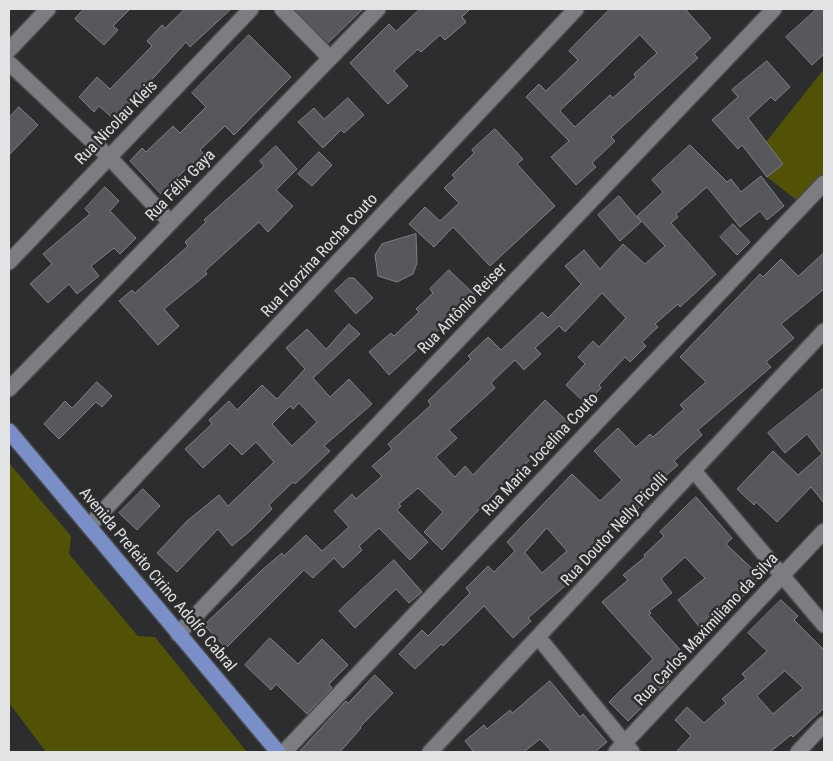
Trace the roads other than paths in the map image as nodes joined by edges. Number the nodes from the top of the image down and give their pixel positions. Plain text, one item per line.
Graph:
1 (48, 9) edge
2 (251, 9) edge
3 (282, 9) edge
4 (378, 9) edge
5 (576, 9) edge
6 (774, 9) edge
7 (9, 50) edge
8 (330, 58) junction
9 (9, 63) edge
10 (110, 157) junction
11 (824, 182) edge
12 (170, 222) junction
13 (9, 262) edge
14 (824, 331) edge
15 (9, 388) edge
16 (9, 431) edge
17 (694, 471) junction
18 (89, 526) junction
19 (824, 531) edge
20 (782, 575) junction
21 (824, 624) edge
22 (178, 634) junction
23 (538, 637) junction
24 (824, 724) edge
25 (624, 749) edge
26 (278, 752) edge
27 (284, 752) edge
28 (430, 752) edge
29 (798, 752) edge

1 - 7 street
2 - 10 street, Rua Nicolau Kleis
3 - 8 street
4 - 8 street, Rua Félix Gaya
5 - 18 street, Rua Florzina Rocha Couto
6 - 22 street, Rua Antônio Reiser
8 - 12 street, Rua Félix Gaya
9 - 10 street
10 - 12 street
10 - 13 street, Rua Nicolau Kleis
11 - 27 street, Rua Maria Jocelina Couto
12 - 15 street, Rua Félix Gaya
14 - 17 street, Rua Doutor Nelly Picolli
16 - 18 main road, Avenida Prefeito Cirino Adolfo Cabral
17 - 20 street
17 - 23 street, Rua Doutor Nelly Picolli
18 - 22 main road, Avenida Prefeito Cirino Adolfo Cabral
19 - 20 street, Rua Carlos Maximiliano da Silva
20 - 21 street
20 - 25 street, Rua Carlos Maximiliano da Silva
22 - 26 main road, Avenida Prefeito Cirino Adolfo Cabral
23 - 25 street
23 - 28 street, Rua Doutor Nelly Picolli
24 - 29 street

